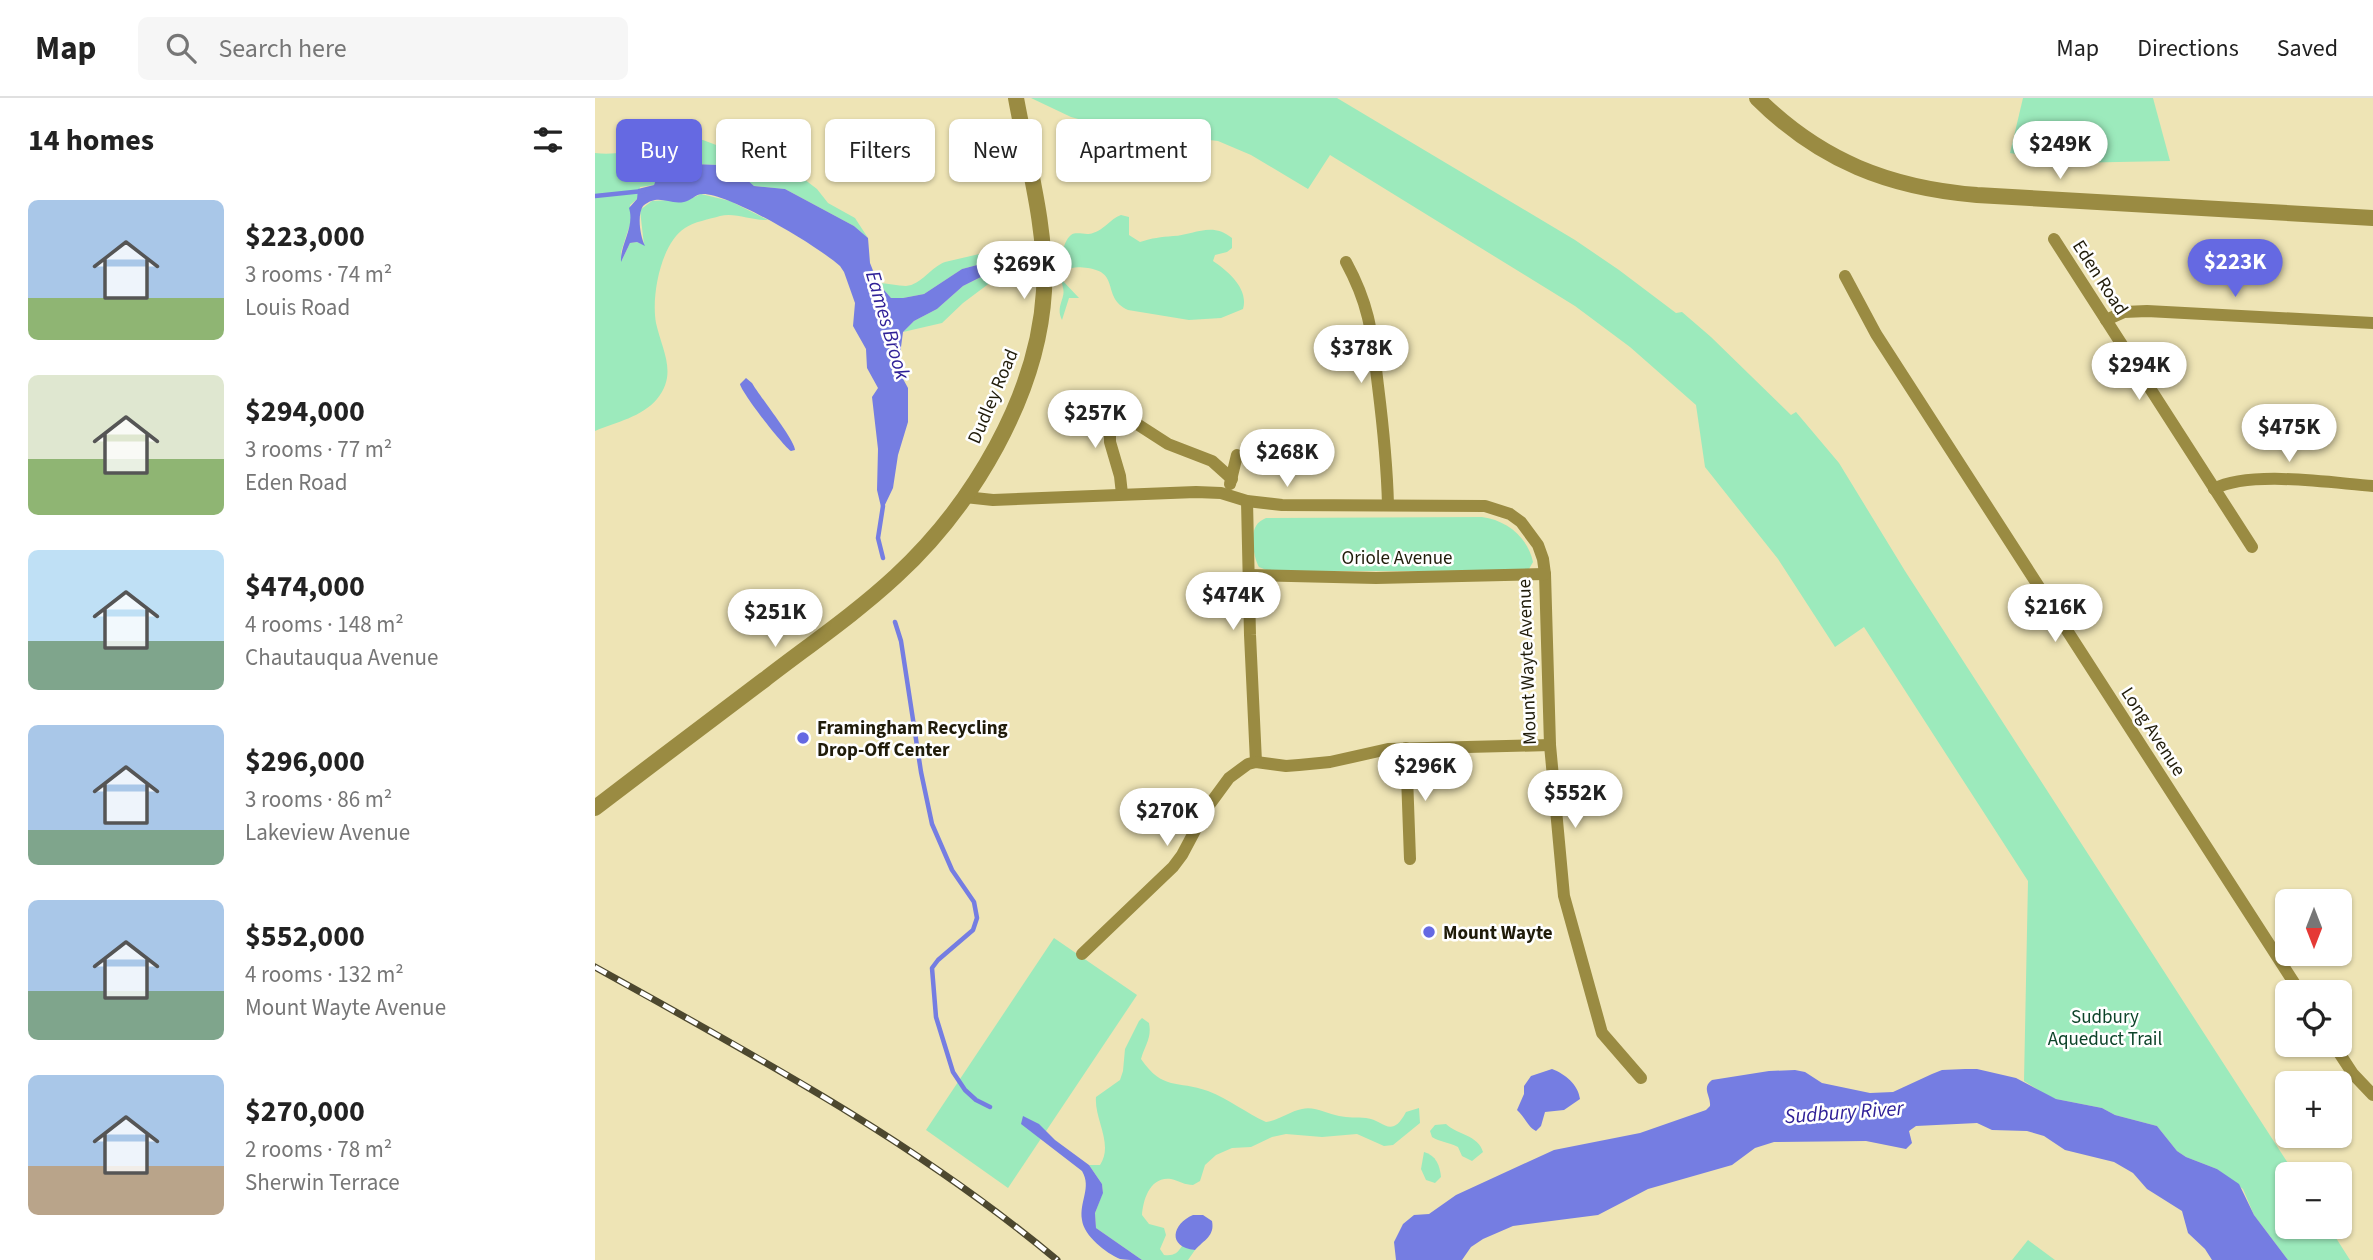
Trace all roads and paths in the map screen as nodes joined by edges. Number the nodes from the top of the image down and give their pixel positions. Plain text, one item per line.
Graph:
1 (1016, 98) edge
2 (1757, 98) edge
3 (2373, 218) edge
4 (2054, 239) dead end
5 (1346, 262) dead end
6 (1845, 276) dead end
7 (2106, 320) junction
8 (2373, 323) edge
9 (1237, 455) dead end
10 (1231, 479) junction
11 (2373, 486) edge
12 (2214, 489) junction
13 (1122, 494) junction
14 (1228, 494) junction
15 (965, 497) junction
16 (1247, 501) junction
17 (1388, 505) junction
18 (2252, 547) dead end
19 (1545, 574) junction
20 (1248, 575) junction
21 (1550, 745) junction
22 (1406, 748) junction
23 (1256, 762) junction
24 (595, 808) edge
25 (1410, 859) dead end
26 (1082, 954) dead end
27 (2292, 980) edge
28 (2342, 1057) edge
29 (1641, 1078) dead end
30 (2373, 1095) edge

1 - 15 street, Dudley Road
2 - 3 street
4 - 7 street, Eden Road
5 - 17 street
6 - 27 street, Long Avenue
7 - 8 street
7 - 12 street, Eden Road
9 - 10 street
10 - 13 street
10 - 14 street
11 - 12 street
12 - 18 street, Eden Road
13 - 14 street, Mount Wayte Avenue
13 - 15 street, Mount Wayte Avenue
14 - 16 street, Mount Wayte Avenue
15 - 24 street
16 - 17 street, Mount Wayte Avenue
16 - 20 street
17 - 19 street, Mount Wayte Avenue
19 - 20 street, Oriole Avenue
19 - 21 street, Mount Wayte Avenue
20 - 23 street
21 - 22 street
21 - 29 street, Mount Wayte Avenue
22 - 23 street
22 - 25 street
23 - 26 street
28 - 30 street

